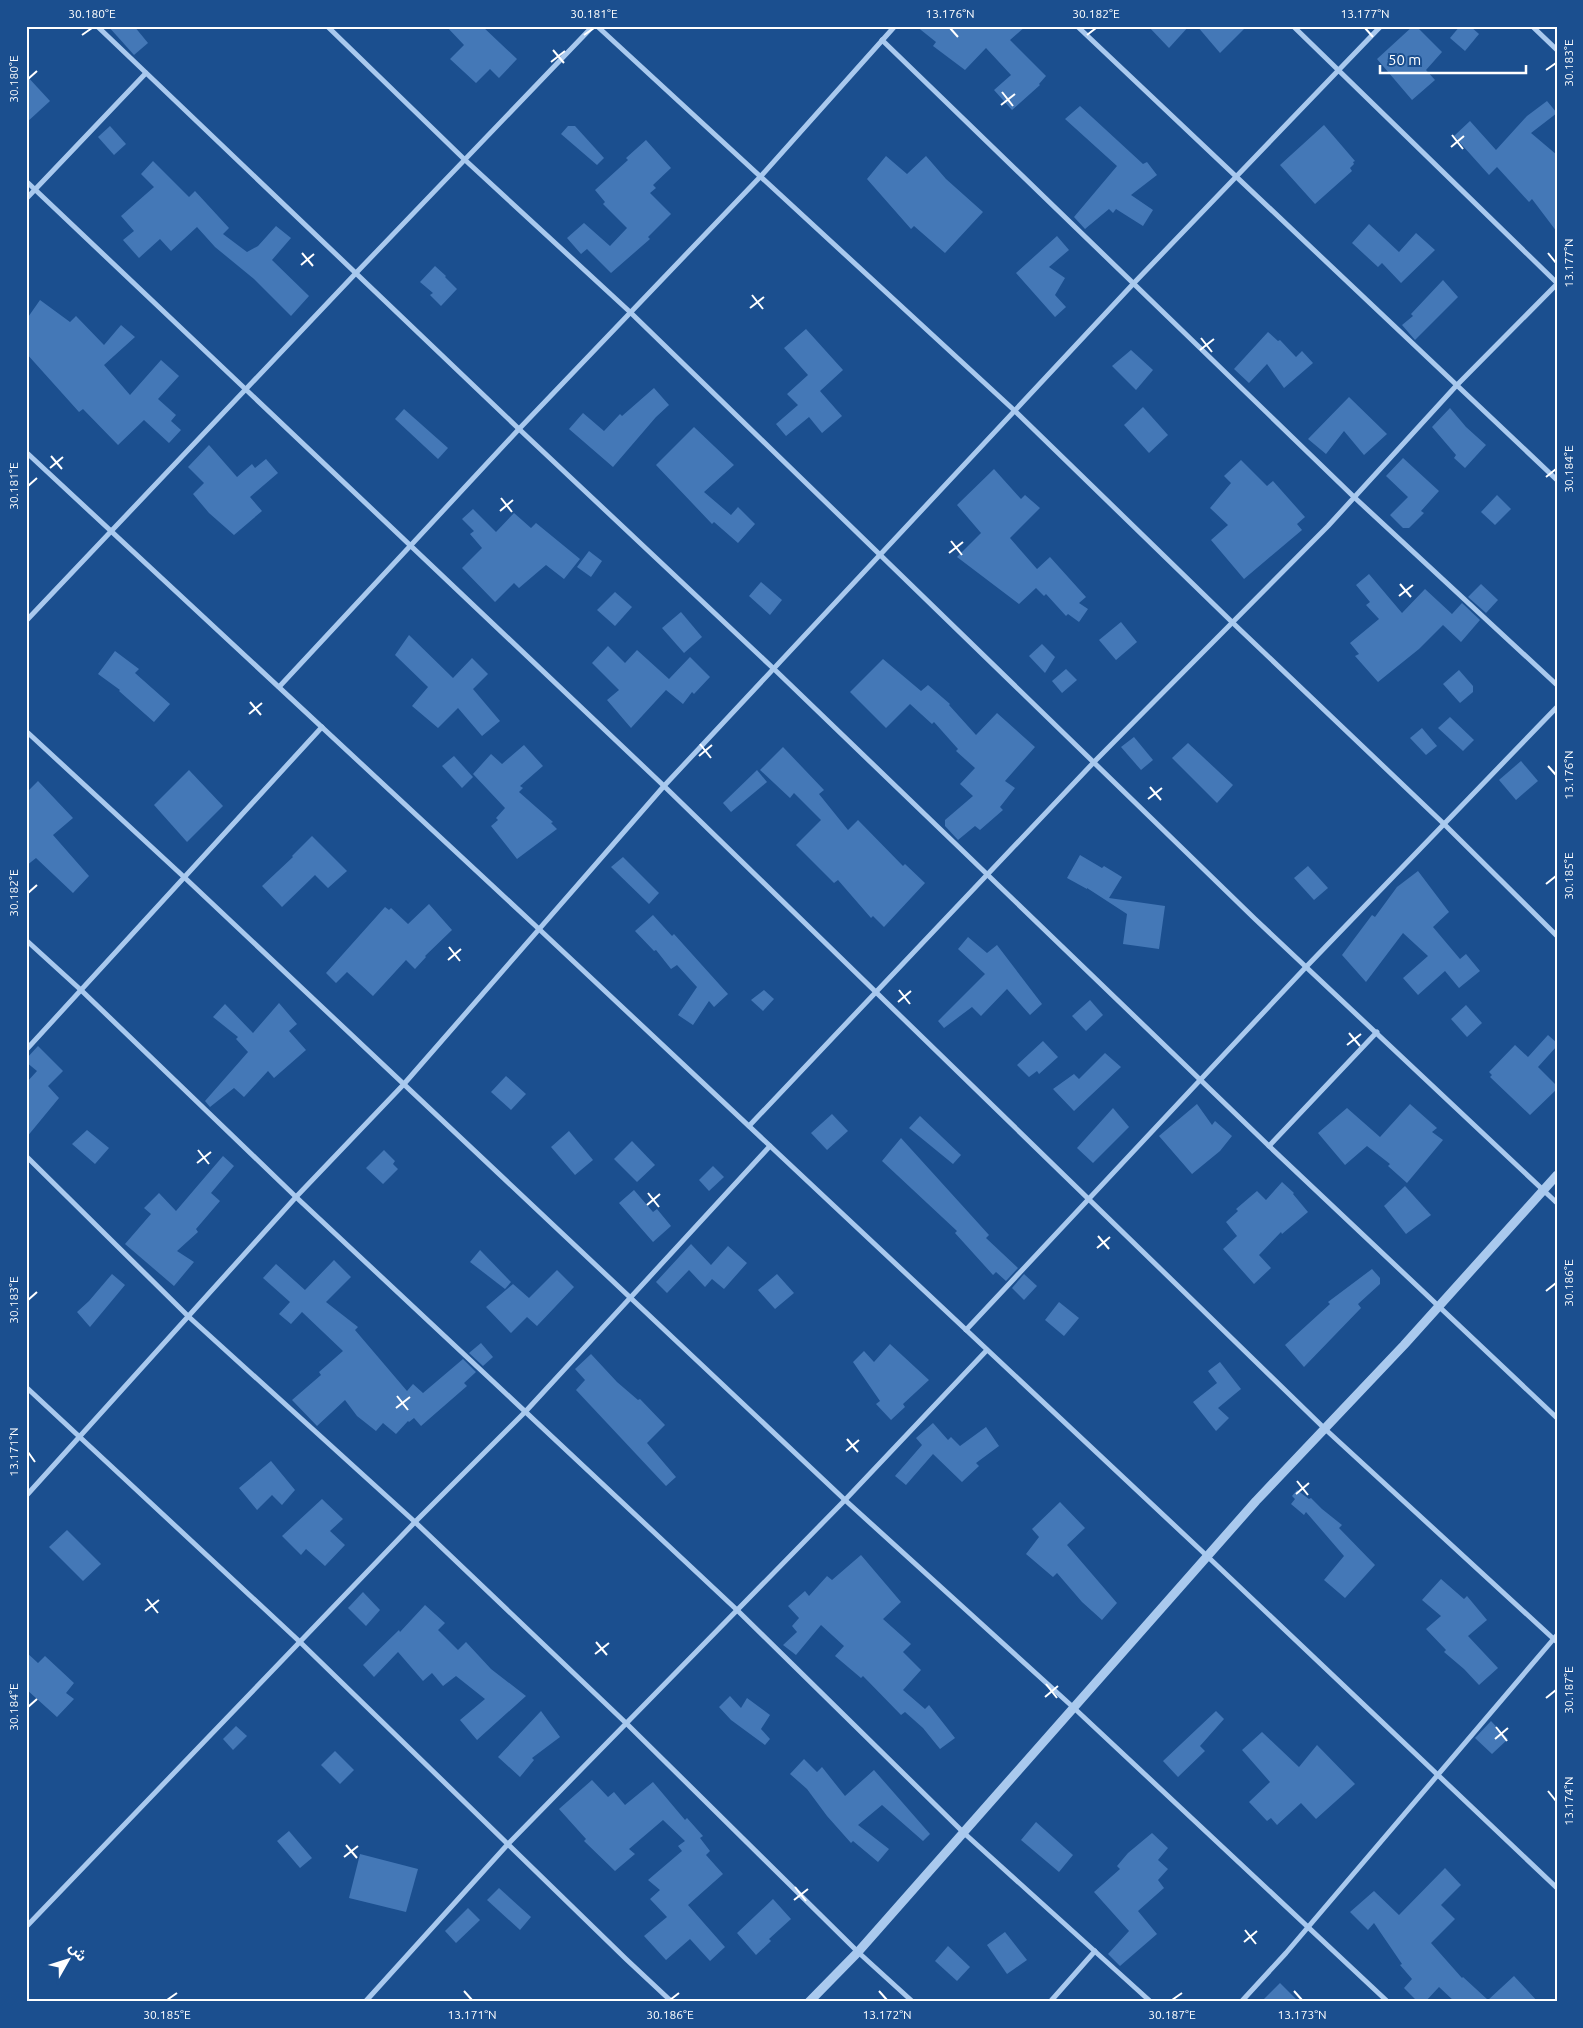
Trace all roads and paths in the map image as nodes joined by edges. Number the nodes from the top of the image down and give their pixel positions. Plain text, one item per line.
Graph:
1 (97, 26) edge
2 (327, 26) edge
3 (593, 26) edge
4 (597, 26) edge
5 (895, 26) edge
6 (1077, 26) edge
7 (1294, 26) edge
8 (1381, 26) edge
9 (1532, 26) edge
10 (882, 40) junction
11 (1557, 50) edge
12 (1338, 69) junction
13 (146, 73) junction
14 (464, 159) junction
15 (761, 176) junction
16 (1236, 178) junction
17 (26, 181) edge
18 (35, 190) junction
19 (26, 199) edge
20 (356, 273) junction
21 (1133, 284) junction
22 (1557, 284) edge
23 (630, 312) junction
24 (1456, 386) junction
25 (246, 389) junction
26 (1015, 411) junction
27 (519, 429) junction
28 (26, 452) edge
29 (1557, 480) edge
30 (1354, 496) junction
31 (111, 532) junction
32 (410, 546) junction
33 (881, 554) junction
34 (26, 620) edge
35 (1232, 623) junction
36 (774, 669) junction
37 (1557, 685) edge
38 (279, 687) junction
39 (1557, 706) edge
40 (322, 727) junction
41 (26, 731) edge
42 (1094, 762) junction
43 (664, 786) junction
44 (1444, 824) junction
45 (988, 875) junction
46 (184, 877) junction
47 (540, 930) junction
48 (1557, 936) edge
49 (26, 940) edge
50 (1306, 967) junction
51 (82, 991) junction
52 (876, 993) junction
53 (1377, 1032) junction
54 (26, 1050) edge
55 (1200, 1080) junction
56 (404, 1084) junction
57 (749, 1126) junction
58 (770, 1146) junction
59 (1269, 1146) junction
60 (26, 1156) edge
61 (1557, 1175) edge
62 (1542, 1190) junction
63 (296, 1197) junction
64 (1088, 1199) junction
65 (1557, 1203) edge
66 (631, 1298) junction
67 (1438, 1307) junction
68 (189, 1317) junction
69 (966, 1330) junction
70 (987, 1350) junction
71 (26, 1387) edge
72 (526, 1411) junction
73 (1557, 1418) edge
74 (1324, 1428) junction
75 (79, 1437) junction
76 (26, 1496) edge
77 (845, 1500) junction
78 (415, 1522) junction
79 (1207, 1556) junction
80 (737, 1610) junction
81 (1556, 1639) edge
82 (300, 1642) junction
83 (1074, 1708) junction
84 (627, 1724) junction
85 (1437, 1776) junction
86 (964, 1833) junction
87 (508, 1844) junction
88 (1557, 1888) edge
89 (1309, 1926) junction
90 (26, 1927) edge
91 (1096, 1951) junction
92 (858, 1952) junction
93 (365, 2002) edge
94 (672, 2002) edge
95 (809, 2002) edge
96 (913, 2002) edge
97 (1050, 2002) edge
98 (1151, 2002) edge
99 (1241, 2002) edge
100 (1388, 2002) edge

1 - 13 street
2 - 14 street
3 - 14 street
4 - 15 street
5 - 10 street
6 - 16 street
7 - 12 street
8 - 12 street
9 - 11 street
10 - 15 street
10 - 21 street
12 - 16 street
12 - 22 street
13 - 18 street
13 - 20 street
14 - 20 street
14 - 23 street
15 - 23 street
15 - 26 street
16 - 21 street
16 - 24 street
17 - 18 street
18 - 19 street
18 - 25 street
20 - 25 street
20 - 27 street
21 - 26 street
21 - 30 street
22 - 24 street
23 - 27 street
23 - 33 street
24 - 29 street
24 - 30 street
25 - 31 street
25 - 32 street
26 - 33 street
26 - 35 street
27 - 32 street
27 - 36 street
28 - 31 street
30 - 35 street
30 - 37 street
31 - 34 street
31 - 38 street
32 - 38 street
32 - 43 street
33 - 36 street
33 - 42 street
35 - 42 street
35 - 44 street
36 - 43 street
36 - 45 street
38 - 40 street
39 - 44 street
40 - 46 street
40 - 47 street
41 - 46 street
42 - 45 street
42 - 50 street
43 - 47 street
43 - 52 street
44 - 48 street
44 - 50 street
45 - 52 street
45 - 55 street
46 - 51 street
46 - 56 street
47 - 56 street
47 - 57 street
49 - 51 street
50 - 53 street
50 - 55 street
51 - 54 street
51 - 63 street
52 - 57 street
52 - 64 street
53 - 59 street
53 - 62 street
55 - 59 street
55 - 64 street
56 - 63 street
56 - 66 street
57 - 58 street
58 - 66 street
58 - 69 street
59 - 67 street
60 - 68 street
61 - 62 street
62 - 65 street
62 - 67 street
63 - 68 street
63 - 72 street
64 - 69 street
64 - 74 street
66 - 72 street
66 - 77 street
67 - 73 street
67 - 74 street
68 - 75 street
68 - 78 street
69 - 70 street
70 - 77 street
70 - 79 street
71 - 75 street
72 - 78 street
72 - 80 street
74 - 79 street
74 - 81 street
75 - 76 street
75 - 82 street
77 - 80 street
77 - 83 street
78 - 82 street
78 - 84 street
79 - 83 street
79 - 85 street
80 - 84 street
80 - 86 street
81 - 85 street
82 - 87 street
82 - 90 street
83 - 86 street
83 - 89 street
84 - 87 street
84 - 92 street
85 - 88 street
85 - 89 street
86 - 91 street
86 - 92 street
87 - 93 street
87 - 94 street
89 - 99 street
89 - 100 street
91 - 97 street
91 - 98 street
92 - 95 street
92 - 96 street

